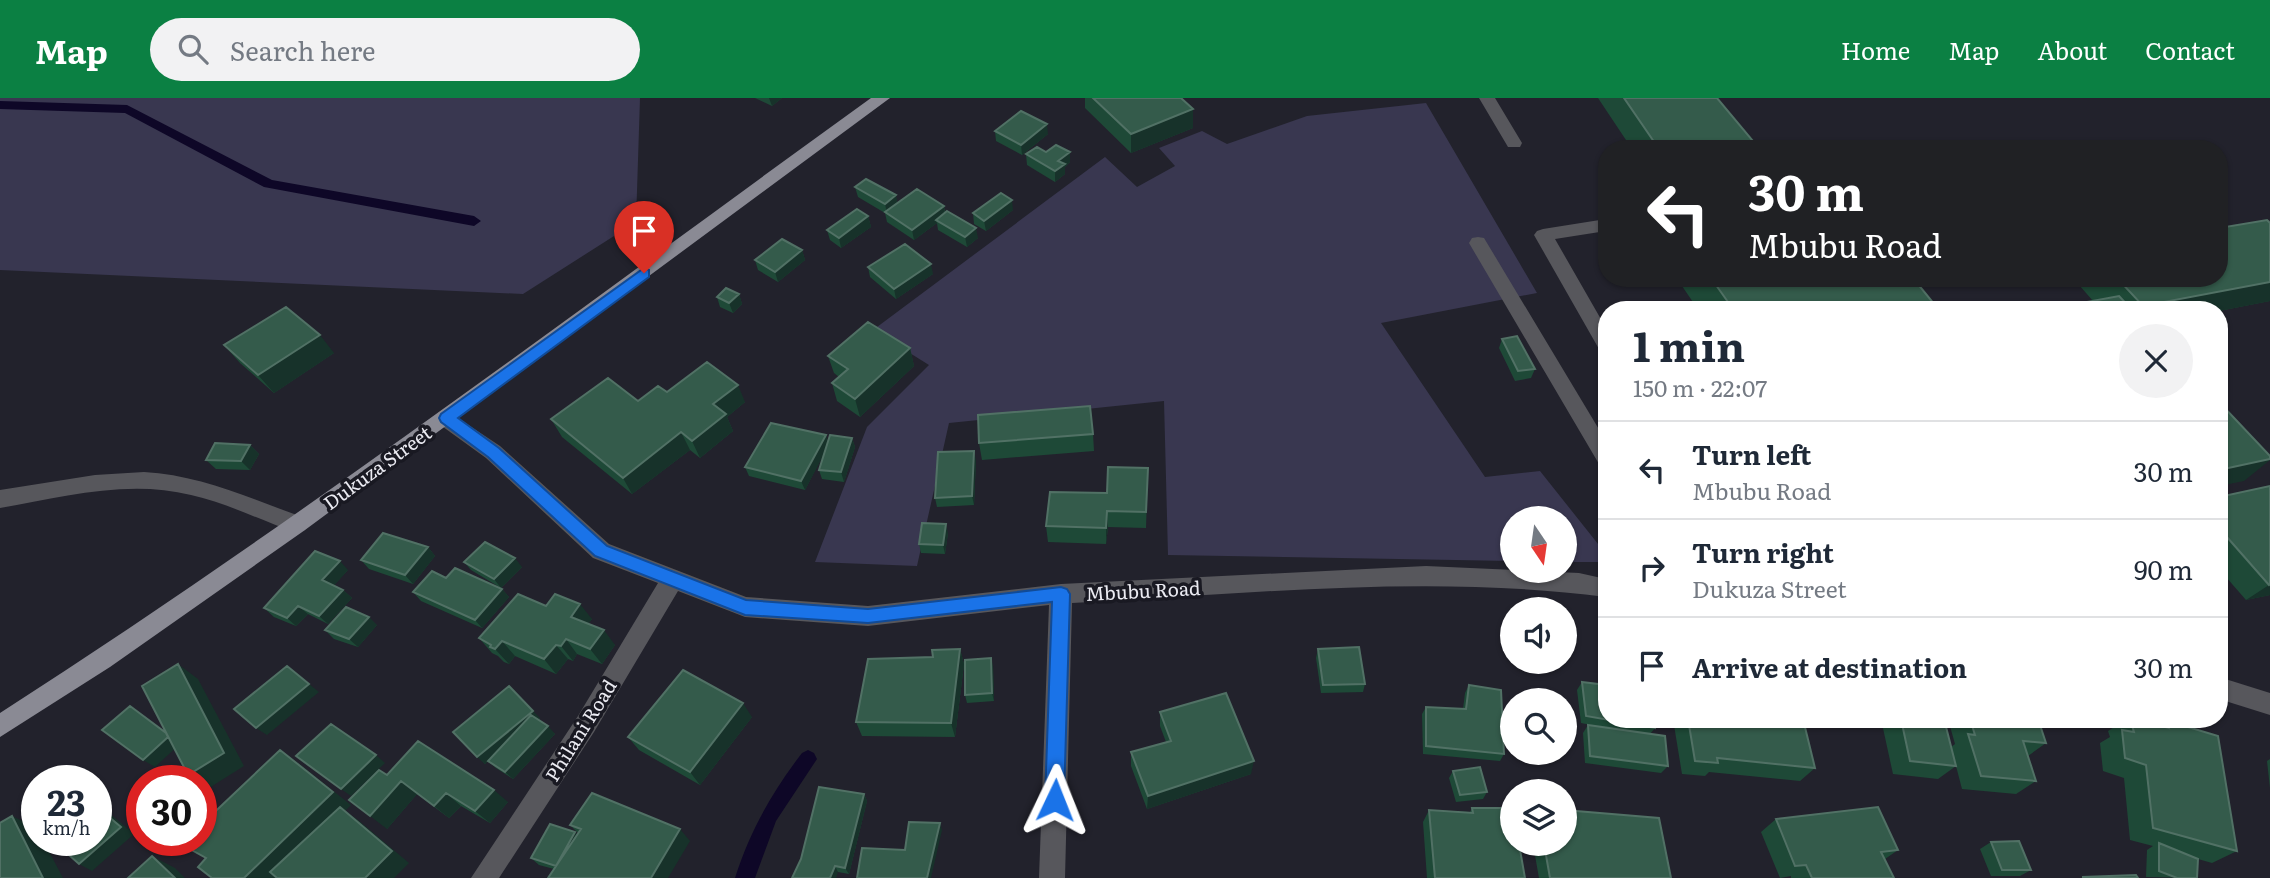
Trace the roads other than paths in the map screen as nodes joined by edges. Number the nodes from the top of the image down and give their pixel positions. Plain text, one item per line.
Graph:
1 (882, 98) edge
2 (1487, 98) edge
3 (1514, 144) dead end
4 (1598, 226) edge
5 (1478, 243) dead end
6 (1598, 330) edge
7 (446, 418) junction
8 (1598, 445) edge
9 (0, 499) edge
10 (297, 524) junction
11 (672, 580) junction
12 (1598, 587) edge
13 (1061, 594) junction
14 (2228, 691) edge
15 (2270, 704) edge
16 (0, 726) edge
17 (484, 878) edge
18 (1052, 878) edge

1 - 7 main road, Dukuza Street
2 - 3 street
4 - 6 street
5 - 8 street
7 - 10 main road, Dukuza Street
7 - 11 street, Mbubu Road
9 - 10 street
10 - 16 main road, Dukuza Street
11 - 13 street, Mbubu Road
11 - 17 street, Philani Road
12 - 13 street, Mbubu Road
13 - 18 street
14 - 15 street

